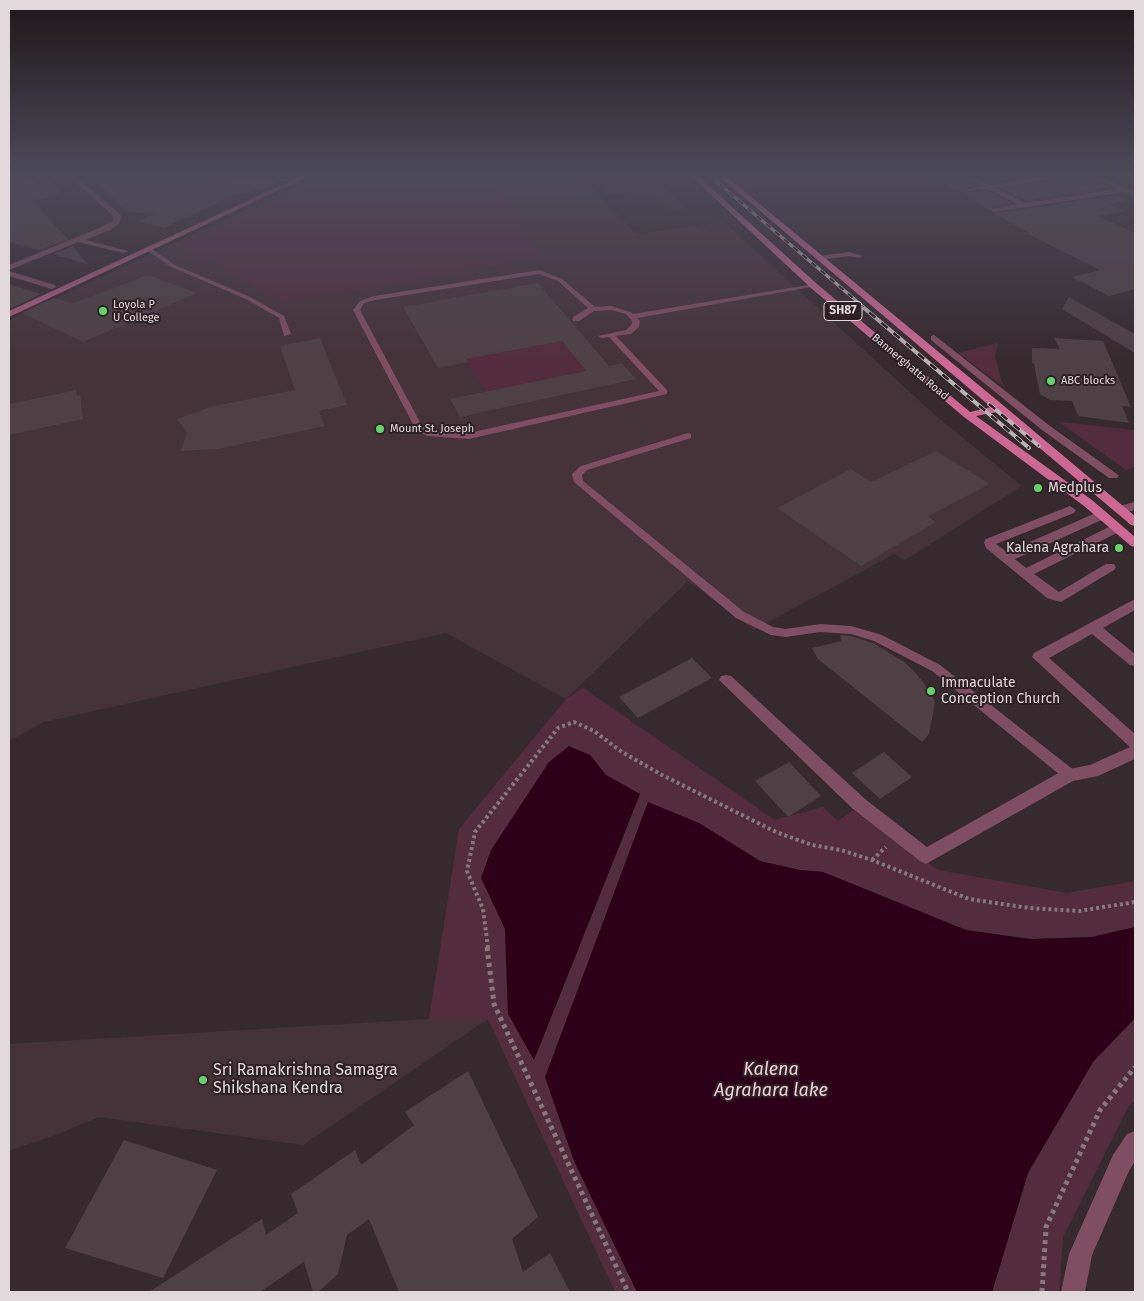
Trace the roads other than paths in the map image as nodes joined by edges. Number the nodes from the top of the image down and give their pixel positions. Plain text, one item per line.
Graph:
1 (83, 238) edge
2 (173, 238) edge
3 (761, 238) edge
4 (794, 238) edge
5 (77, 240) junction
6 (149, 249) junction
7 (124, 251) dead end
8 (818, 258) junction
9 (826, 264) junction
10 (9, 268) edge
11 (9, 273) edge
12 (52, 286) dead end
13 (814, 286) junction
14 (593, 309) junction
15 (9, 314) edge
16 (634, 316) junction
17 (576, 319) dead end
18 (287, 334) dead end
19 (602, 336) dead end
20 (612, 336) junction
21 (934, 338) dead end
22 (1000, 408) junction
23 (968, 415) junction
24 (1028, 432) joint
25 (688, 436) dead end
26 (1113, 476) dead end
27 (1135, 506) edge
28 (1070, 510) dead end
29 (1119, 510) junction
30 (1102, 515) junction
31 (1135, 522) edge
32 (1117, 528) junction
33 (1135, 543) edge
34 (1005, 558) junction
35 (1110, 567) dead end
36 (1027, 575) junction
37 (1135, 604) edge
38 (1093, 627) junction
39 (1134, 658) edge
40 (726, 680) dead end
41 (1135, 743) edge
42 (1135, 752) edge
43 (1070, 775) junction
44 (1135, 1142) edge
45 (1073, 1292) edge

1 - 5 street
2 - 6 main road
3 - 13 main road, Bannerghatta Road / SH87
4 - 8 main road, Bannerghatta Road / SH87
5 - 7 street
5 - 10 street
6 - 15 main road
6 - 18 lane
8 - 9 main road, Bannerghatta Road / SH87
8 - 9 street
9 - 22 main road, Bannerghatta Road / SH87
11 - 12 street
13 - 16 lane
13 - 23 main road, Bannerghatta Road / SH87
14 - 16 lane
14 - 17 lane
14 - 20 lane
16 - 20 lane
19 - 20 lane
21 - 26 street
22 - 23 main road
22 - 24 main road, Bannerghatta Road / SH87
23 - 30 main road, Bannerghatta Road / SH87
24 - 29 main road
25 - 43 lane
27 - 29 street
28 - 34 street
29 - 31 main road
30 - 32 main road, Bannerghatta Road / SH87
30 - 34 street
32 - 33 main road, Bannerghatta Road / SH87
32 - 36 street
34 - 36 street
35 - 36 street
37 - 38 street
38 - 39 street
38 - 41 street
40 - 43 street
42 - 43 street
44 - 45 street

